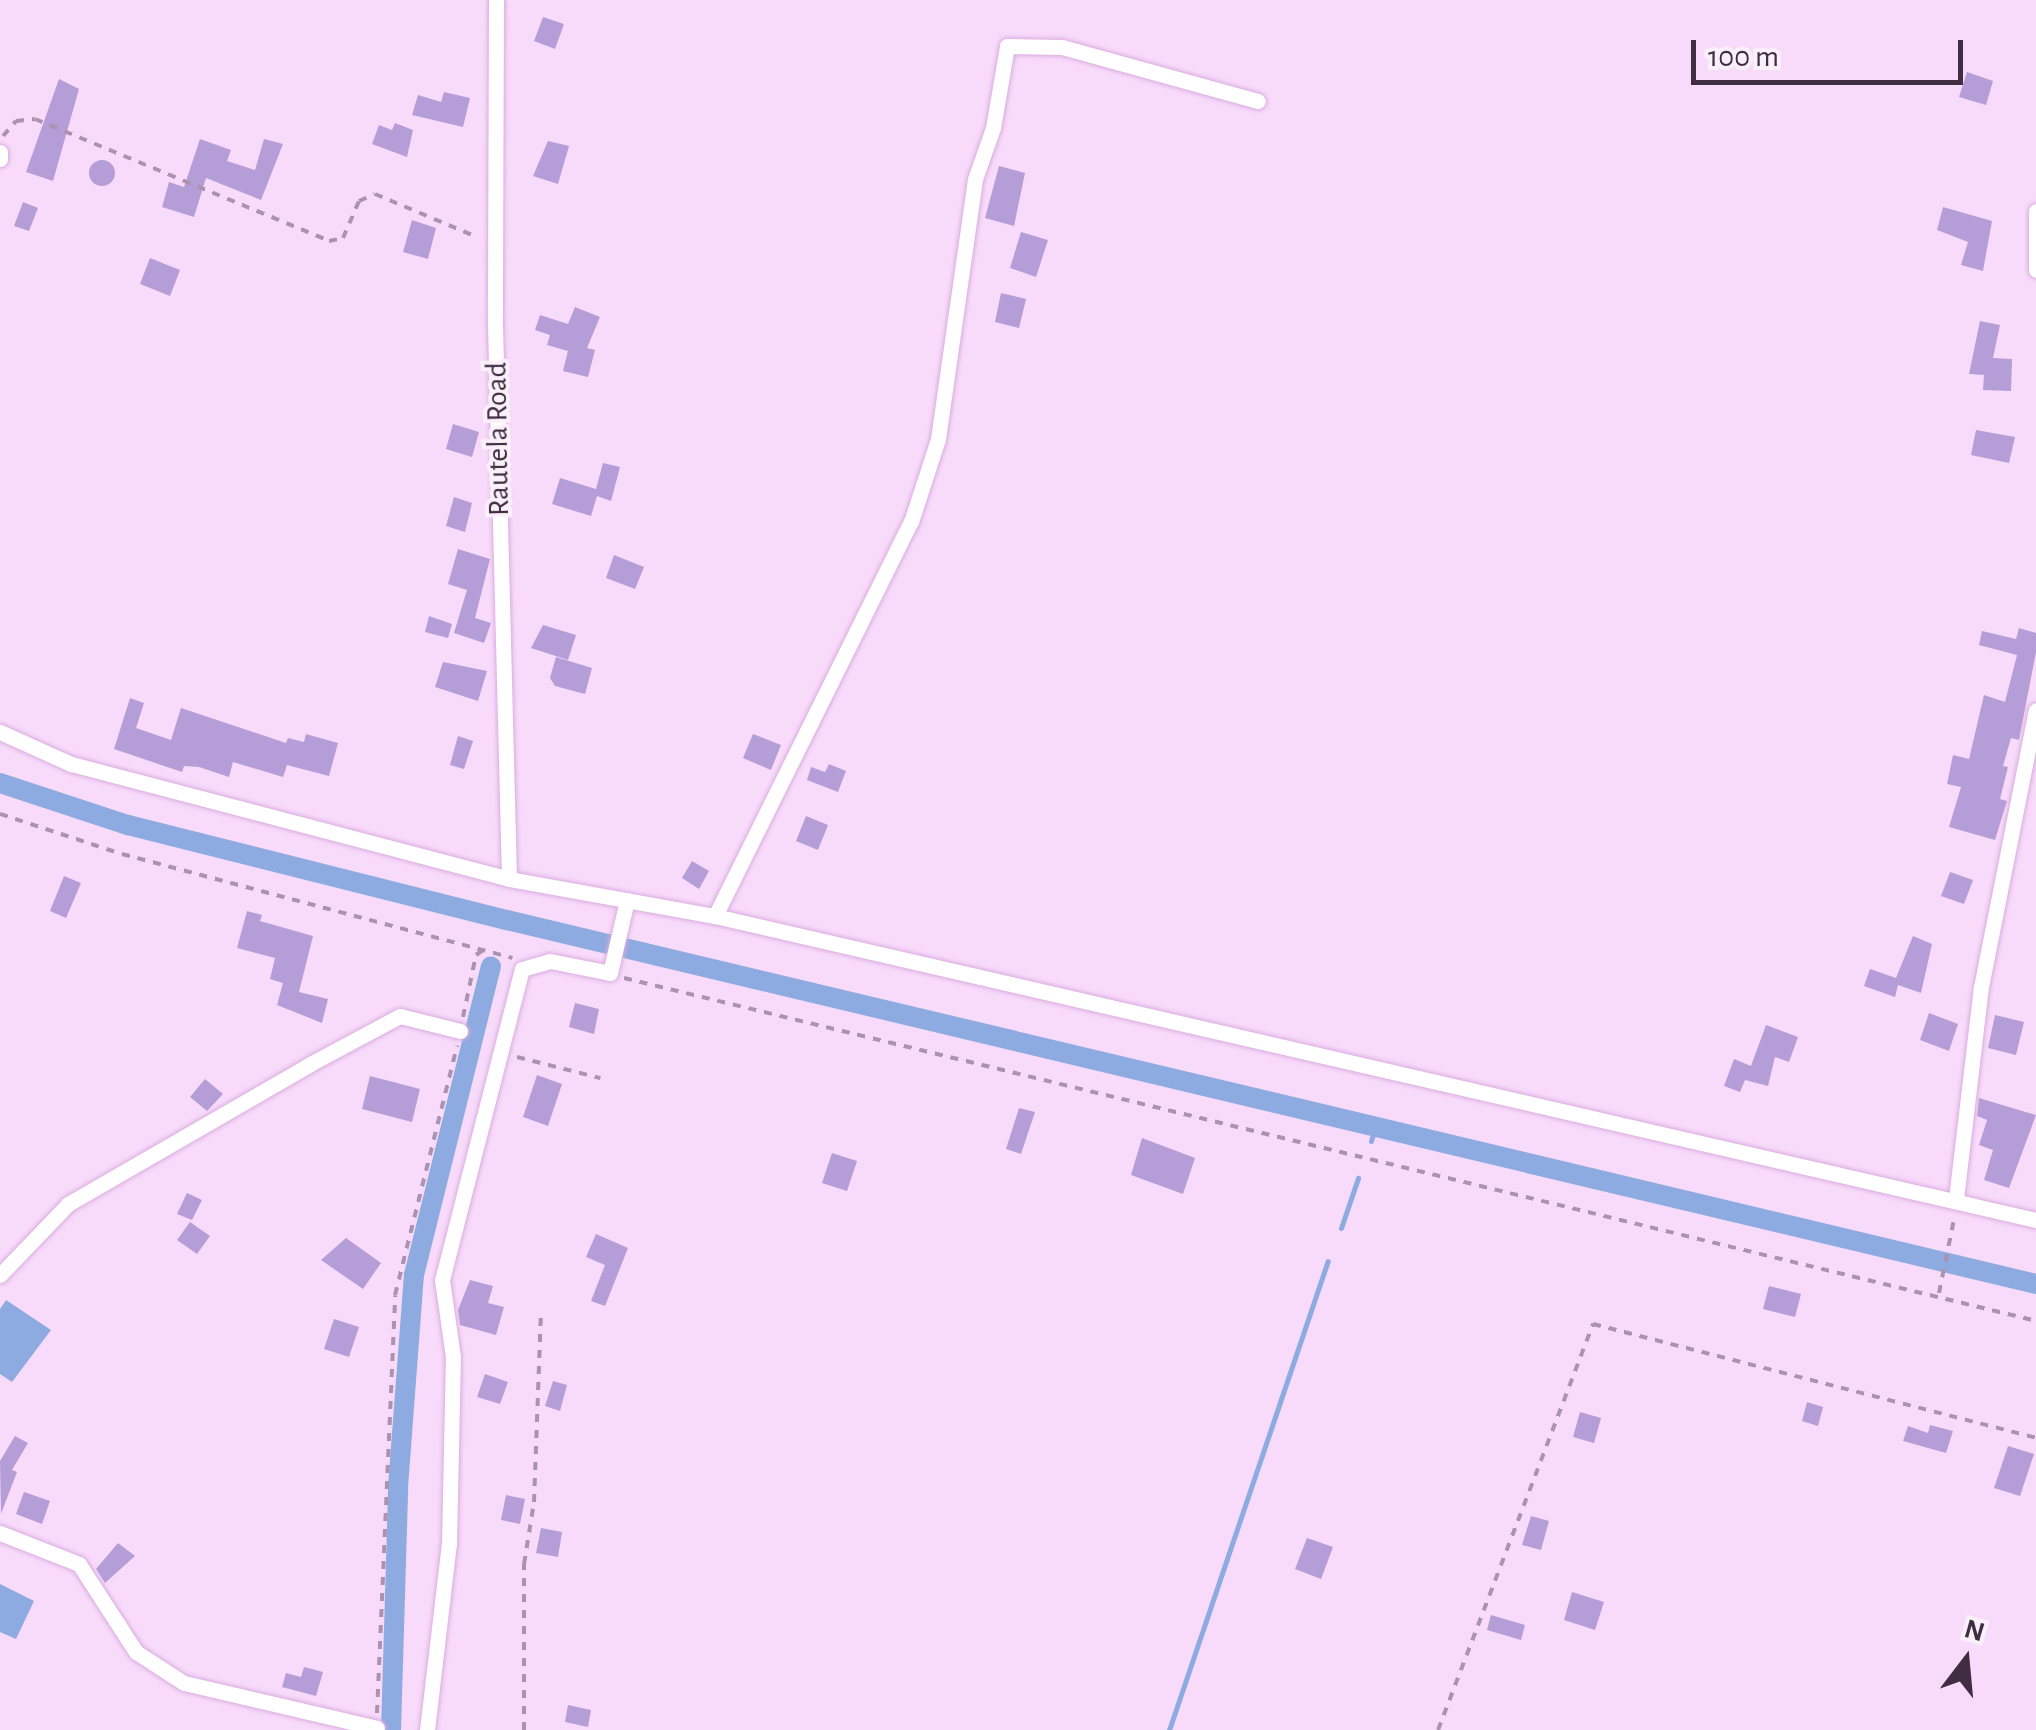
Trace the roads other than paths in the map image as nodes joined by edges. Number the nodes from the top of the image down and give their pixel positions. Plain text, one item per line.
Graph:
1 (496, 0) edge
2 (1258, 102) dead end
3 (2036, 211) edge
4 (2036, 270) edge
5 (2036, 710) edge
6 (0, 732) edge
7 (509, 879) junction
8 (626, 907) junction
9 (715, 916) junction
10 (460, 1030) road end
11 (1956, 1199) junction
12 (2036, 1220) edge
13 (0, 1275) edge
14 (0, 1533) edge
15 (377, 1728) edge
16 (427, 1730) edge

1 - 7 street, Rautela Road
2 - 9 street
3 - 4 street
5 - 11 street
6 - 7 street
7 - 8 street
8 - 9 street
8 - 16 street
9 - 11 street
10 - 13 street
11 - 12 street
14 - 15 street

